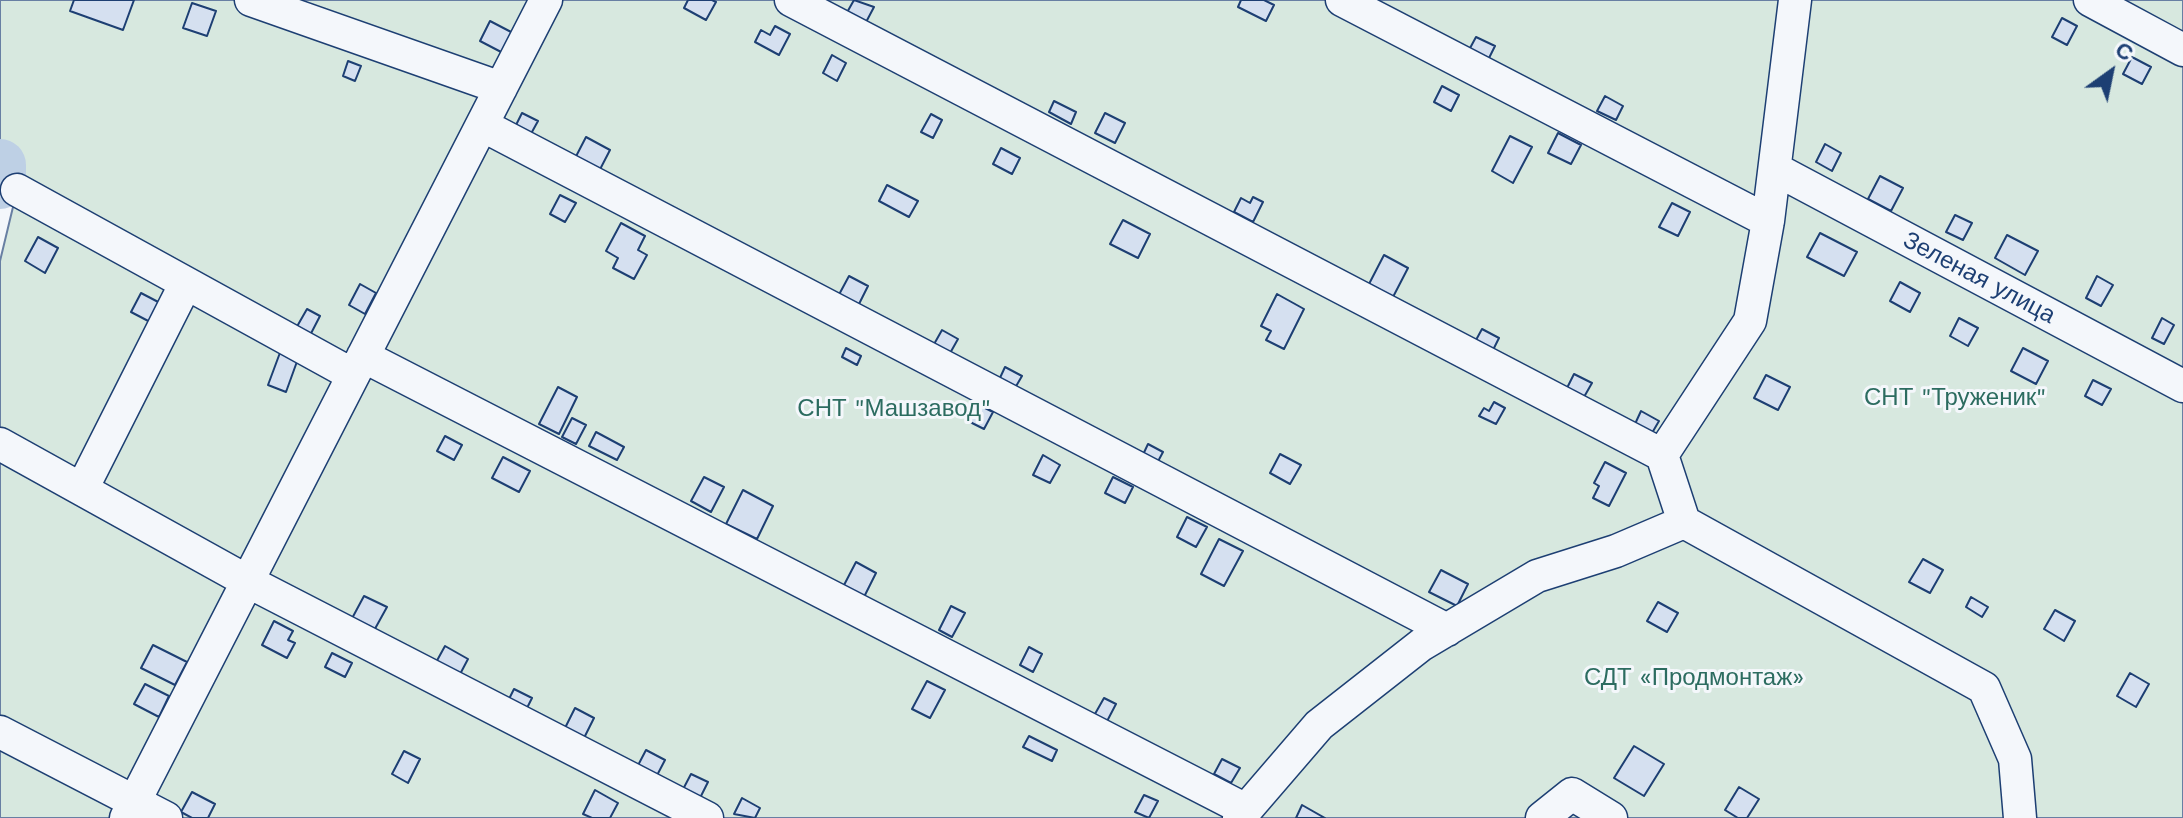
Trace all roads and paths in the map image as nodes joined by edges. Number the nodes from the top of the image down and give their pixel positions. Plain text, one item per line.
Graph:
1 (251, 0) edge
2 (546, 0) edge
3 (791, 0) edge
4 (1342, 0) edge
5 (1795, 0) edge
6 (2090, 0) edge
7 (2183, 50) edge
8 (501, 88) junction
9 (482, 125) junction
10 (1775, 169) junction
11 (17, 190) dead end
12 (1768, 221) junction
13 (186, 283) junction
14 (358, 365) junction
15 (2183, 386) edge
16 (0, 444) edge
17 (1662, 455) junction
18 (82, 489) junction
19 (1684, 522) junction
20 (247, 581) junction
21 (1447, 630) junction
22 (0, 732) edge
23 (130, 810) edge
24 (1242, 814) edge
25 (166, 818) edge
26 (707, 818) edge
27 (1542, 818) edge
28 (1611, 818) edge
29 (2020, 818) edge

1 - 8 street
2 - 8 street
3 - 17 street
4 - 12 street
5 - 10 street
6 - 7 street
8 - 9 street
9 - 14 street
9 - 21 street
10 - 12 street
10 - 15 street, Зеленая улица
11 - 13 street
12 - 17 street
13 - 14 street
13 - 18 street
14 - 20 street
14 - 24 street
16 - 18 street
17 - 19 street
18 - 20 street
19 - 21 street
19 - 29 street
20 - 23 street
20 - 26 street
21 - 24 street
22 - 23 street
23 - 25 street
27 - 28 street

